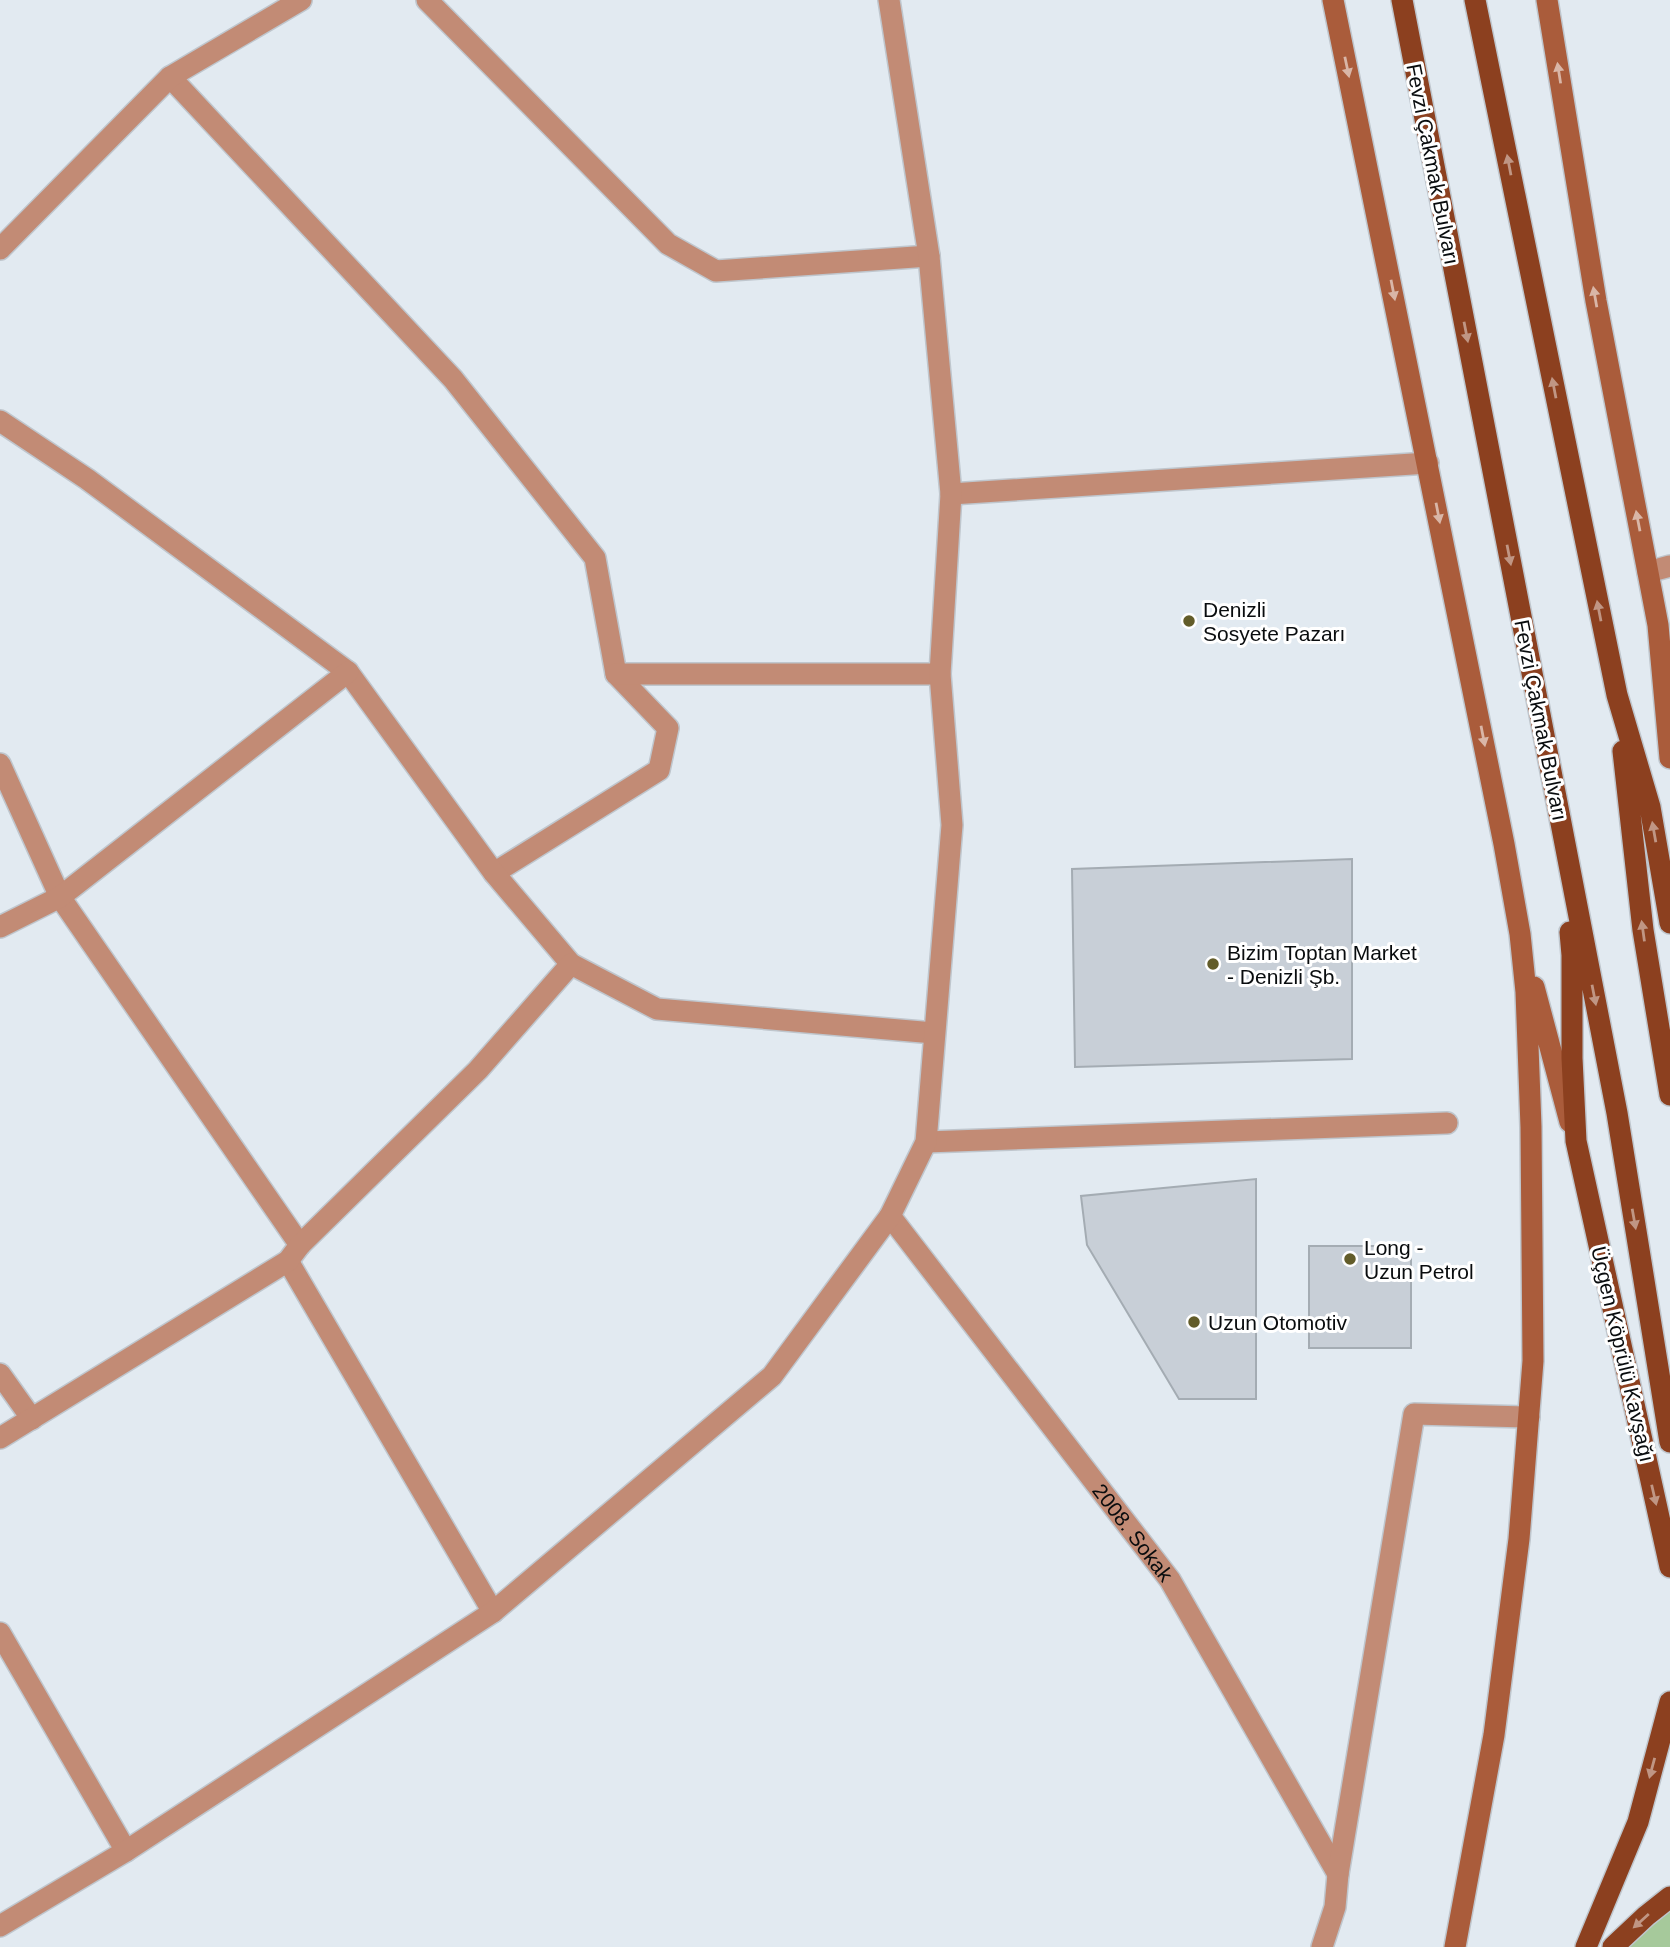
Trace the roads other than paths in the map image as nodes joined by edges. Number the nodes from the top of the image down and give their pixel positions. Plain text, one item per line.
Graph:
1 (427, 0) edge
2 (889, 0) edge
3 (1333, 0) edge
4 (1402, 0) edge
5 (1475, 0) edge
6 (1547, 0) edge
7 (288, 3) edge
8 (170, 77) junction
9 (0, 249) edge
10 (929, 256) junction
11 (0, 421) edge
12 (1427, 463) junction
13 (951, 494) junction
14 (1670, 566) edge
15 (1648, 572) junction
16 (1658, 625) junction
17 (348, 672) junction
18 (616, 674) junction
19 (940, 674) junction
20 (1670, 677) edge
21 (1616, 695) junction
22 (1670, 758) edge
23 (0, 764) edge
24 (1553, 784) junction
25 (494, 873) junction
26 (60, 897) junction
27 (1670, 923) edge
28 (0, 927) edge
29 (1520, 934) junction
30 (571, 964) junction
31 (934, 1033) junction
32 (1670, 1095) edge
33 (1447, 1123) dead end
34 (1576, 1141) junction
35 (926, 1142) junction
36 (890, 1216) junction
37 (294, 1253) junction
38 (0, 1374) edge
39 (1529, 1417) junction
40 (32, 1419) junction
41 (0, 1438) edge
42 (1670, 1443) edge
43 (1670, 1567) edge
44 (493, 1612) junction
45 (0, 1633) edge
46 (1670, 1702) edge
47 (126, 1851) junction
48 (1338, 1874) junction
49 (1670, 1897) edge
50 (0, 1926) edge
51 (1322, 1947) edge
52 (1455, 1947) edge
53 (1586, 1947) edge
54 (1613, 1947) edge

1 - 10 street
2 - 10 street
3 -> 12 main road
4 -> 24 main road, Fevzi Çakmak Bulvarı
21 -> 5 main road
15 -> 6 main road
7 - 8 street
8 - 9 street
8 - 18 street
10 - 13 street
11 - 17 street
12 - 13 street
12 -> 29 main road
13 - 19 street
14 - 15 street
15 - 16 main road
16 - 20 main road
16 - 22 main road
17 - 25 street
17 - 26 street
18 - 19 street
18 - 25 street
19 - 31 street
27 -> 21 main road
32 -> 21 main road
23 - 26 street
24 - 34 main road, Üçgen Köprülü Kavşağı
24 -> 42 main road, Fevzi Çakmak Bulvarı
25 - 30 street
26 - 28 street
26 - 37 street
29 - 34 main road
29 - 39 main road
30 - 31 street
30 - 37 street
31 - 35 street
33 - 35 street
34 -> 43 main road, Üçgen Köprülü Kavşağı
35 - 36 street
36 - 44 street
36 - 48 street, 2008. Sokak
37 - 40 street
37 - 44 street
38 - 40 street
39 - 48 street
39 - 52 main road
40 - 41 street
44 - 47 street
45 - 47 street
46 -> 53 main road
47 - 50 street
48 - 51 street
49 -> 54 main road

